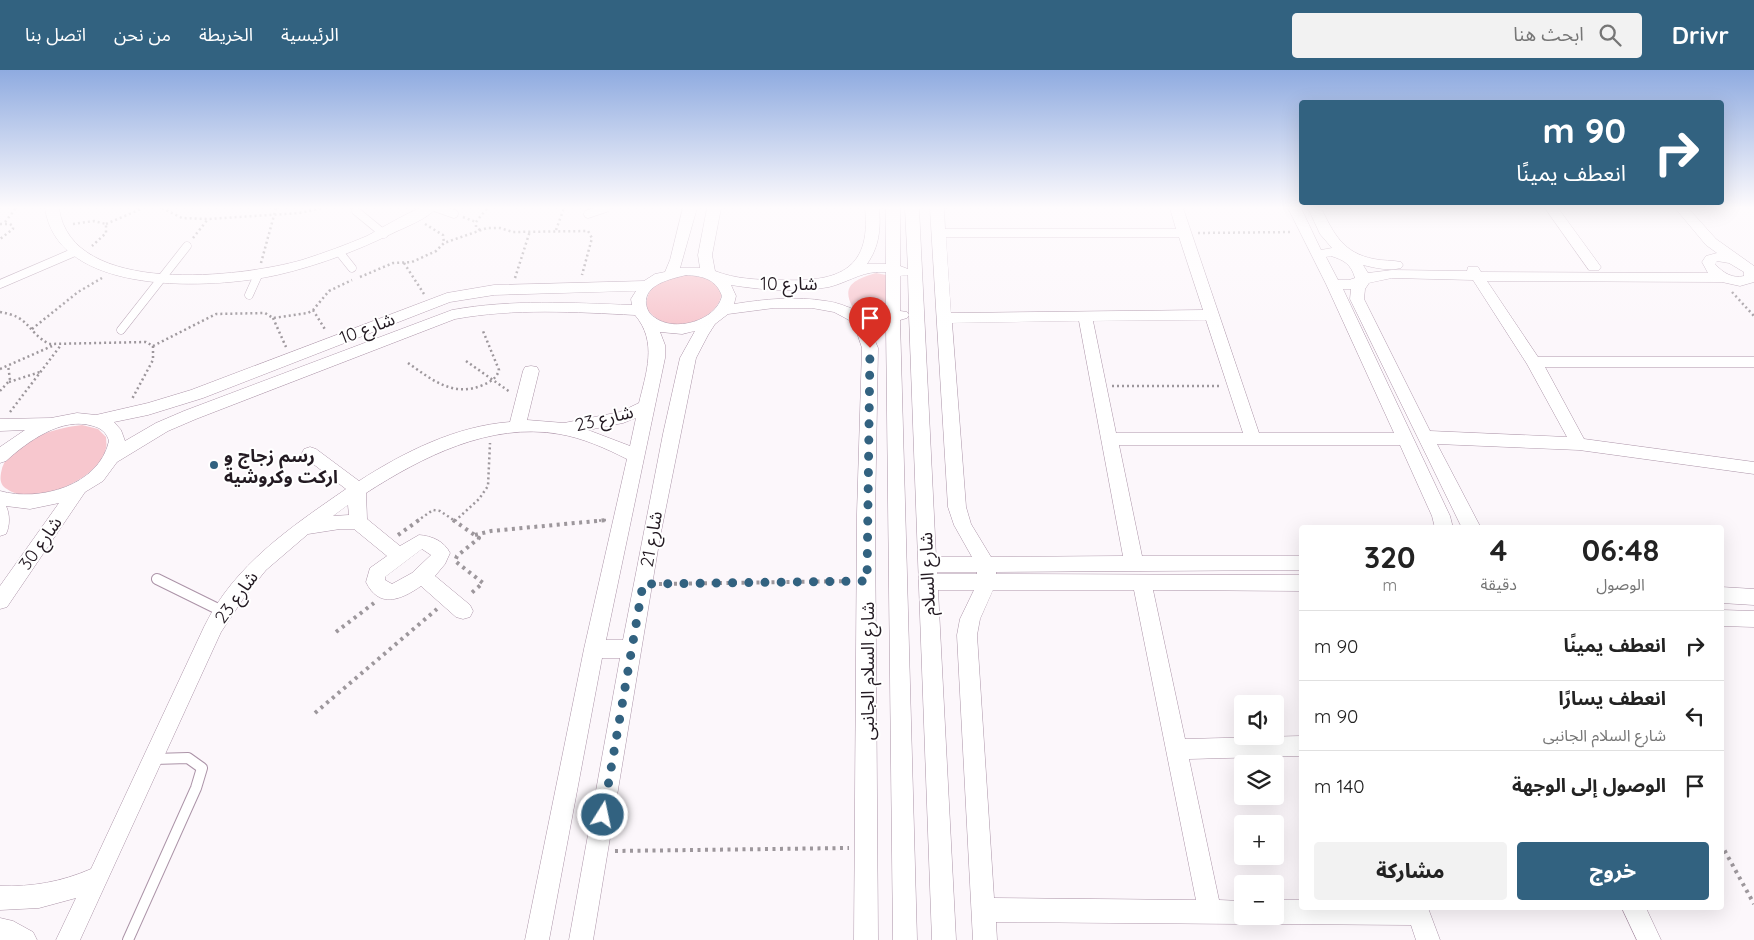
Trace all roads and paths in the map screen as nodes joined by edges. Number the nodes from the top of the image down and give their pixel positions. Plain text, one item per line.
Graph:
1 (75, 249) edge
2 (87, 249) edge
3 (185, 249) edge
4 (265, 249) edge
5 (350, 249) edge
6 (438, 249) edge
7 (524, 249) edge
8 (588, 249) edge
9 (680, 249) edge
10 (706, 249) edge
11 (869, 249) edge
12 (893, 249) edge
13 (914, 249) edge
14 (939, 249) edge
15 (1187, 249) edge
16 (1313, 249) edge
17 (1341, 249) edge
18 (1581, 249) edge
19 (1701, 249) edge
20 (1721, 249) edge
21 (78, 252) junction
22 (340, 253) junction
23 (1317, 255) junction
24 (1348, 256) junction
25 (404, 263) junction
26 (1708, 263) junction
27 (1744, 265) edge
28 (1594, 267) junction
29 (352, 268) dead end
30 (893, 269) junction
31 (1474, 271) junction
32 (117, 272) junction
33 (671, 273) junction
34 (258, 275) junction
35 (848, 275) junction
36 (713, 276) junction
37 (915, 278) junction
38 (1723, 278) junction
39 (162, 279) junction
40 (1363, 281) junction
41 (1749, 282) edge
42 (0, 284) edge
43 (1333, 284) junction
44 (645, 286) junction
45 (511, 289) junction
46 (578, 289) junction
47 (249, 295) dead end
48 (430, 304) junction
49 (916, 307) junction
50 (314, 310) junction
51 (0, 312) edge
52 (850, 314) junction
53 (1210, 315) junction
54 (643, 316) junction
55 (717, 316) junction
56 (1085, 316) junction
57 (1754, 316) edge
58 (273, 318) junction
59 (893, 318) junction
60 (944, 318) junction
61 (32, 329) junction
62 (121, 330) dead end
63 (483, 331) dead end
64 (332, 341) junction
65 (53, 345) junction
66 (62, 345) junction
67 (153, 346) junction
68 (291, 357) junction
69 (466, 361) dead end
70 (1534, 362) junction
71 (1754, 362) edge
72 (408, 363) dead end
73 (8, 365) junction
74 (0, 369) edge
75 (41, 372) junction
76 (531, 372) dead end
77 (493, 380) junction
78 (9, 382) junction
79 (1099, 386) junction
80 (1234, 386) junction
81 (0, 391) edge
82 (869, 395) junction
83 (896, 395) junction
84 (524, 402) junction
85 (646, 407) junction
86 (129, 414) junction
87 (98, 420) junction
88 (60, 422) junction
89 (0, 425) edge
90 (517, 426) junction
91 (562, 428) junction
92 (491, 430) junction
93 (1425, 437) junction
94 (1109, 439) junction
95 (1252, 439) junction
96 (1405, 439) junction
97 (1579, 444) junction
98 (310, 453) dead end
99 (113, 456) junction
100 (636, 456) junction
101 (0, 458) edge
102 (1754, 468) edge
103 (80, 486) junction
104 (358, 489) junction
105 (0, 498) edge
106 (0, 511) edge
107 (622, 519) junction
108 (455, 521) dead end
109 (358, 522) junction
110 (1443, 525) edge
111 (1470, 525) edge
112 (0, 529) edge
113 (302, 529) junction
114 (474, 535) dead end
115 (400, 556) junction
116 (1299, 564) edge
117 (927, 573) junction
118 (986, 573) junction
119 (1138, 573) junction
120 (420, 576) junction
121 (157, 579) dead end
122 (867, 581) junction
123 (1299, 583) edge
124 (643, 584) junction
125 (387, 593) junction
126 (1724, 595) edge
127 (1754, 597) edge
128 (0, 601) edge
129 (456, 605) joint
130 (224, 612) junction
131 (1724, 618) edge
132 (1754, 619) edge
133 (336, 632) dead end
134 (594, 649) junction
135 (632, 649) junction
136 (315, 713) dead end
137 (1299, 746) edge
138 (1176, 749) junction
139 (154, 759) junction
140 (867, 847) junction
141 (1724, 849) edge
142 (597, 852) junction
143 (99, 877) junction
144 (0, 898) edge
145 (1754, 904) edge
146 (983, 910) junction
147 (1418, 910) edge
148 (1635, 910) edge
149 (1210, 912) junction
150 (1234, 912) edge
151 (1284, 912) edge
152 (0, 930) edge
153 (25, 940) edge
154 (68, 940) edge
155 (128, 940) edge
156 (537, 940) edge
157 (582, 940) edge
158 (866, 940) edge
159 (905, 940) edge
160 (944, 940) edge
161 (985, 940) edge
162 (1428, 940) edge
163 (1649, 940) edge

1 - 21 street
2 - 21 path
3 - 39 lane
4 - 34 path
5 - 22 street
6 - 25 path
7 - 45 path
8 - 46 path
9 - 33 street
10 - 36 street
11 - 35 street
12 - 30 street, شارع السلام
13 - 37 street, شارع السلام
14 - 60 street
15 - 53 street
16 - 23 street
17 - 24 street
18 - 28 street
19 - 26 street
20 - 27 street
21 - 32 street
21 - 42 lane
22 - 29 lane
22 - 34 street
23 - 24 street
23 - 43 street
24 - 31 street
24 - 40 street
25 - 48 path
25 - 50 path
26 - 27 street
26 - 28 street
26 - 38 street
27 - 41 street
28 - 31 street
30 - 35 street, شارع 10
30 - 37 street, شارع 10
30 - 59 street, شارع السلام
31 - 38 street
31 - 40 street
31 - 70 street
32 - 39 street
32 - 61 path
33 - 36 street
33 - 44 street
34 - 39 street
34 - 47 lane
35 - 36 street, شارع 10
35 - 52 street
36 - 55 street
37 - 49 street, شارع السلام
38 - 41 street
38 - 57 path
39 - 62 lane
40 - 43 street
40 - 93 street
43 - 96 street
44 - 46 street, شارع 10
44 - 54 street
45 - 46 street, شارع 10
45 - 48 street, شارع 10
48 - 64 street, شارع 10
49 - 59 street, شارع 10
49 - 117 street, شارع السلام
50 - 58 path
50 - 64 path
51 - 61 path
52 - 55 street, شارع 10
52 - 59 street, شارع 10
52 - 82 street, شارع السلام الجانبى
53 - 56 street
53 - 80 street
54 - 55 street
54 - 85 street, شارع 21
54 - 99 street, شارع 10
55 - 124 street, شارع 21
56 - 60 street
56 - 79 street
58 - 67 path
58 - 68 path
59 - 83 street, شارع السلام
60 - 118 street
61 - 65 path
63 - 77 path
64 - 68 street, شارع 10
65 - 66 path
65 - 73 path
66 - 67 path
66 - 75 path
67 - 86 path
68 - 86 street, شارع 10
69 - 77 path
70 - 71 street
70 - 97 street
72 - 77 path
73 - 74 path
73 - 78 path
75 - 78 path
75 - 89 path
76 - 84 street
77 - 84 path
78 - 81 path
79 - 80 path
79 - 94 street
80 - 95 street
82 - 83 street
82 - 122 street, شارع السلام الجانبى
83 - 159 street, شارع السلام
84 - 90 street
85 - 91 street, شارع 23
85 - 100 street, شارع 21
86 - 87 street, شارع 10
87 - 88 street, شارع 10
87 - 99 street
88 - 89 street
88 - 101 street
90 - 91 street, شارع 23
90 - 92 street, شارع 23
91 - 100 street, شارع 23
92 - 104 street, شارع 23
92 - 108 path
93 - 97 street
93 - 111 street
94 - 95 street
94 - 119 street
95 - 96 street
96 - 110 street
97 - 102 street
98 - 104 street
99 - 103 street, شارع 10
100 - 107 street, شارع 21
103 - 105 street
103 - 128 street, شارع 30
104 - 109 street
104 - 113 street, شارع 23
106 - 112 street
107 - 114 path
107 - 134 street, شارع 21
109 - 113 street
109 - 115 street
113 - 130 street, شارع 23
115 - 120 street
115 - 125 street
116 - 119 street
117 - 118 street
117 - 160 street, شارع السلام
118 - 119 street
118 - 146 street
119 - 123 street
119 - 138 street
120 - 125 street
120 - 129 street
121 - 130 lane
122 - 124 path
122 - 140 street, شارع السلام الجانبى
124 - 135 street, شارع 21
125 - 133 path
126 - 127 street
129 - 136 path
130 - 139 street, شارع 23
131 - 132 street
134 - 135 street
134 - 156 street, شارع 21
135 - 142 street, شارع 21
137 - 138 street
138 - 149 street
139 - 143 street, شارع 23
139 - 155 lane
140 - 142 path
140 - 158 street, شارع السلام الجانبى
141 - 145 path
142 - 157 street, شارع 21
143 - 144 street
143 - 154 street, شارع 23
146 - 149 street
146 - 161 street
147 - 151 street
147 - 162 street
148 - 163 street
149 - 150 street
152 - 153 street

